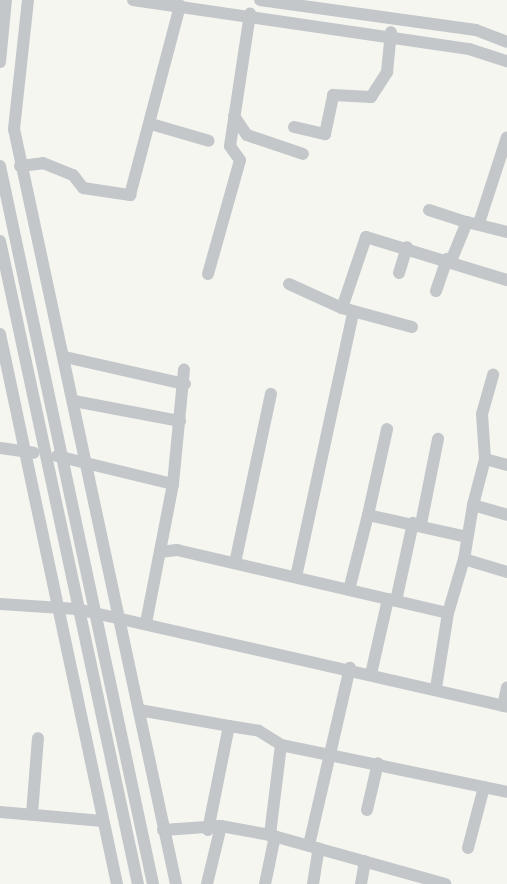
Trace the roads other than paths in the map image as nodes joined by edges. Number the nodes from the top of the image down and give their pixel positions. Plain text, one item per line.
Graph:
1 (6, 0) edge
2 (28, 0) edge
3 (133, 0) edge
4 (259, 0) edge
5 (180, 6) junction
6 (253, 15) junction
7 (393, 19) junction
8 (390, 37) junction
9 (507, 42) edge
10 (507, 61) edge
11 (0, 62) edge
12 (234, 117) junction
13 (151, 124) junction
14 (294, 127) dead end
15 (507, 137) edge
16 (208, 141) dead end
17 (303, 154) dead end
18 (0, 166) edge
19 (20, 166) junction
20 (429, 210) dead end
21 (473, 222) junction
22 (507, 232) edge
23 (0, 241) edge
24 (407, 247) junction
25 (449, 260) junction
26 (399, 273) dead end
27 (208, 274) dead end
28 (507, 280) edge
29 (289, 284) dead end
30 (436, 291) dead end
31 (348, 310) junction
32 (412, 327) dead end
33 (0, 334) edge
34 (65, 357) junction
35 (184, 370) dead end
36 (493, 375) dead end
37 (185, 384) junction
38 (272, 394) dead end
39 (74, 401) junction
40 (180, 421) junction
41 (387, 429) dead end
42 (438, 439) dead end
43 (0, 448) edge
44 (29, 452) junction
45 (47, 454) junction
46 (64, 457) junction
47 (485, 459) junction
48 (87, 462) junction
49 (507, 465) edge
50 (173, 484) junction
51 (473, 505) junction
52 (368, 515) junction
53 (507, 515) edge
54 (417, 524) junction
55 (467, 537) junction
56 (160, 552) junction
57 (464, 559) junction
58 (235, 563) junction
59 (507, 572) edge
60 (296, 578) junction
61 (350, 590) junction
62 (392, 600) junction
63 (0, 604) edge
64 (59, 606) junction
65 (77, 609) junction
66 (98, 613) junction
67 (448, 613) junction
68 (119, 618) junction
69 (146, 623) junction
70 (350, 668) junction
71 (371, 674) junction
72 (507, 687) edge
73 (436, 688) junction
74 (505, 706) edge
75 (140, 710) junction
76 (229, 726) junction
77 (38, 738) dead end
78 (281, 745) junction
79 (330, 754) junction
80 (378, 763) junction
81 (484, 787) junction
82 (507, 792) edge
83 (367, 810) dead end
84 (0, 812) edge
85 (32, 814) junction
86 (103, 821) junction
87 (221, 826) junction
88 (163, 830) junction
89 (208, 830) junction
90 (272, 835) junction
91 (314, 847) junction
92 (468, 848) dead end
93 (365, 861) junction
94 (404, 878) edge
95 (117, 884) edge
96 (138, 884) edge
97 (153, 884) edge
98 (176, 884) edge
99 (207, 884) edge
100 (265, 884) edge
101 (313, 884) edge
102 (361, 884) edge
103 (445, 884) edge

1 - 11 street
2 - 19 street
3 - 5 street
4 - 6 street
4 - 7 street
5 - 6 street
5 - 13 street
6 - 8 street
6 - 12 street
7 - 8 street
7 - 9 street
8 - 10 street
8 - 14 street
12 - 17 street
12 - 27 street
13 - 16 street
13 - 19 street
15 - 21 street
18 - 46 street
19 - 34 street
20 - 21 street
21 - 22 street
21 - 25 street
23 - 45 street
24 - 25 street
24 - 26 street
24 - 31 street
25 - 28 street
25 - 30 street
29 - 31 street
31 - 32 street
31 - 60 street
33 - 44 street
34 - 37 street
34 - 39 street
35 - 37 street
36 - 47 street
37 - 40 street
38 - 58 street
39 - 40 street
39 - 48 street
40 - 50 street
41 - 52 street
42 - 54 street
43 - 44 street
44 - 45 street
44 - 64 street
45 - 46 street
45 - 65 street
46 - 48 street
46 - 66 street
47 - 49 street
47 - 51 street
48 - 50 street
48 - 68 street
50 - 56 street
51 - 53 street
51 - 55 street
52 - 54 street
52 - 61 street
54 - 55 street
54 - 62 street
55 - 57 street
56 - 58 street
56 - 69 street
57 - 59 street
57 - 67 street
58 - 60 street
60 - 61 street
61 - 62 street
62 - 67 street
62 - 71 street
63 - 64 street
64 - 65 street
64 - 86 street
65 - 66 street
65 - 96 street
66 - 68 street
66 - 97 street
67 - 73 street
68 - 69 street
68 - 75 street
69 - 70 street
70 - 71 street
70 - 79 street
71 - 73 street
72 - 74 street
73 - 74 street
75 - 76 street
75 - 88 street
76 - 78 street
76 - 89 street
77 - 85 street
78 - 79 street
78 - 90 street
79 - 80 street
79 - 91 street
80 - 81 street
80 - 83 street
81 - 82 street
81 - 92 street
84 - 85 street
85 - 86 street
86 - 95 street
87 - 89 street
87 - 90 street
87 - 99 street
88 - 89 street
88 - 98 street
90 - 91 street
90 - 100 street
91 - 93 street
91 - 101 street
93 - 94 street
93 - 102 street
94 - 103 street

